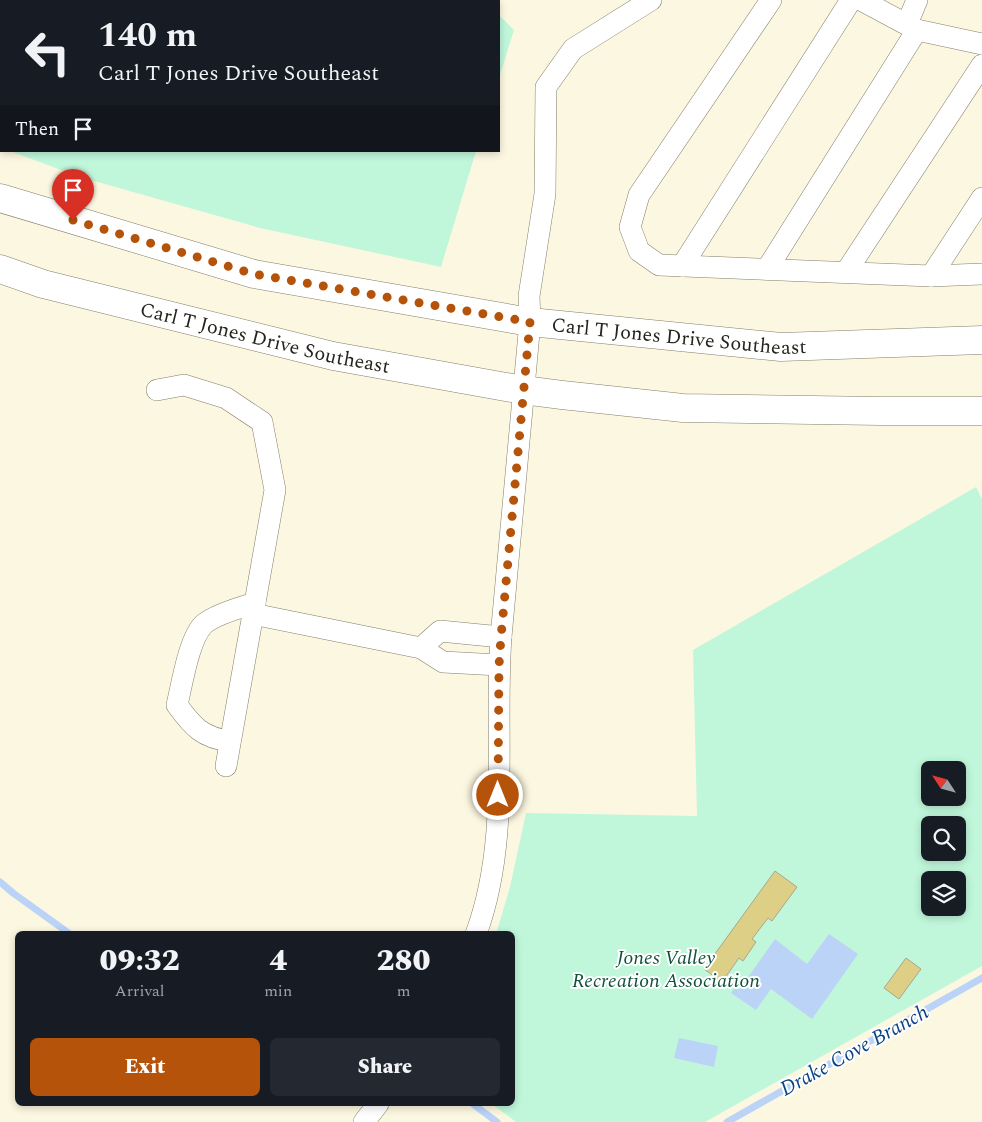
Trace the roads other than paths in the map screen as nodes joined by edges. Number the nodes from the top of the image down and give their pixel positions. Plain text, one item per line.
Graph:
1 (651, 0) edge
2 (771, 0) edge
3 (851, 0) edge
4 (861, 0) edge
5 (917, 0) edge
6 (912, 27) junction
7 (982, 44) edge
8 (982, 65) edge
9 (0, 198) edge
10 (982, 198) edge
11 (682, 266) junction
12 (0, 269) edge
13 (768, 269) junction
14 (846, 272) junction
15 (982, 274) edge
16 (931, 276) junction
17 (530, 322) junction
18 (982, 340) edge
19 (156, 390) dead end
20 (523, 390) junction
21 (982, 411) edge
22 (254, 609) junction
23 (501, 637) junction
24 (421, 648) junction
25 (499, 666) junction
26 (230, 741) junction
27 (226, 766) dead end
28 (477, 931) edge
29 (376, 1106) edge
30 (364, 1122) edge

1 - 17 street
2 - 11 street
3 - 11 street
4 - 6 street
5 - 6 street
6 - 7 street
6 - 13 street
8 - 14 street
9 - 17 main road, Carl T Jones Drive Southeast
10 - 16 street
11 - 13 street
12 - 20 main road, Carl T Jones Drive Southeast
13 - 14 street
14 - 16 street
15 - 16 street
17 - 18 main road, Carl T Jones Drive Southeast
17 - 20 street
19 - 22 street
20 - 21 main road, Carl T Jones Drive Southeast
20 - 23 street
22 - 24 street
22 - 26 street
22 - 26 street
23 - 24 street
23 - 25 street
24 - 25 street
25 - 28 street
26 - 27 street
29 - 30 street

